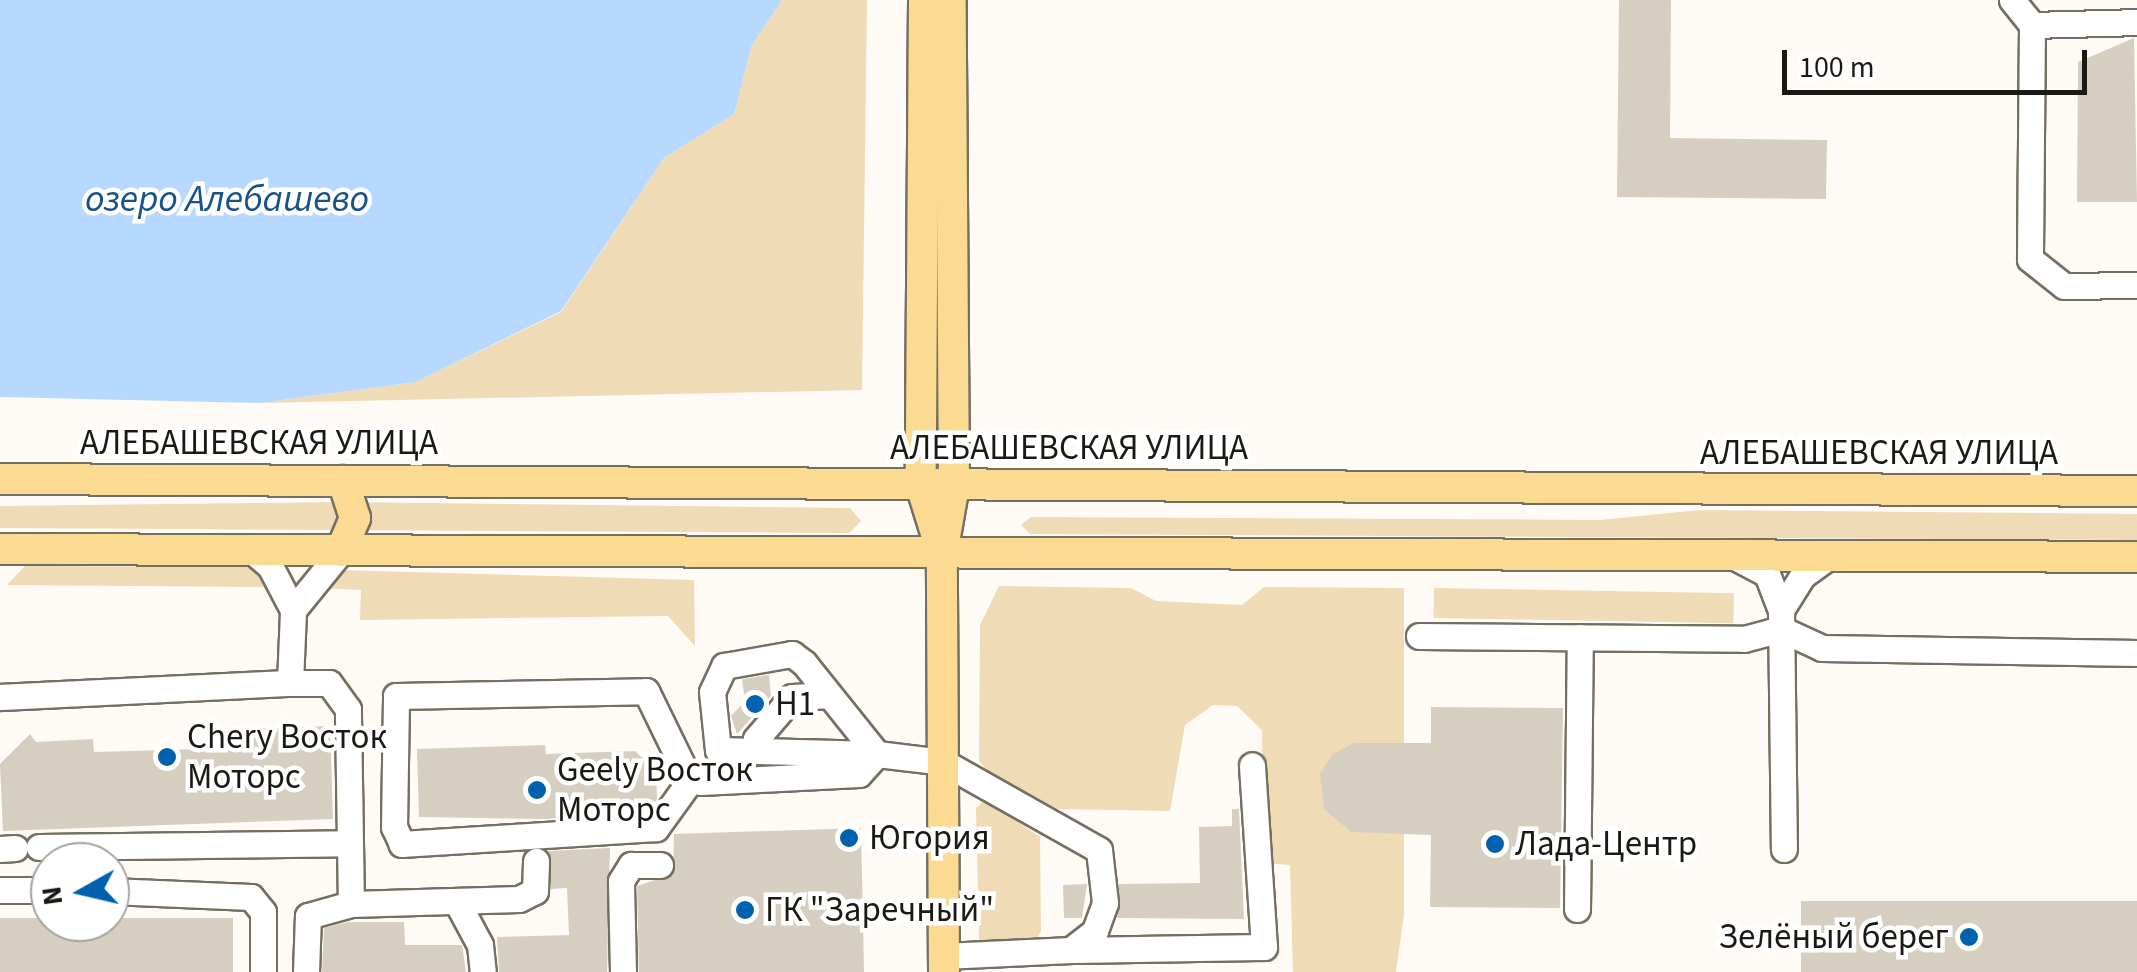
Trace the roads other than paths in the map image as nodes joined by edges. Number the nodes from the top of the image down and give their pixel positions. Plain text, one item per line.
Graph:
1 (924, 0) edge
2 (952, 0) edge
3 (2012, 0) edge
4 (2137, 22) edge
5 (2032, 25) junction
6 (2137, 285) edge
7 (0, 479) edge
8 (343, 481) junction
9 (921, 484) junction
10 (954, 485) junction
11 (2137, 492) edge
12 (0, 549) edge
13 (251, 550) junction
14 (341, 551) junction
15 (942, 554) junction
16 (1729, 554) junction
17 (1831, 555) junction
18 (2137, 557) edge
19 (293, 610) junction
20 (1781, 620) junction
21 (1419, 636) dead end
22 (1580, 636) junction
23 (2137, 652) edge
24 (290, 683) junction
25 (826, 695) junction
26 (0, 696) edge
27 (757, 750) junction
28 (877, 754) junction
29 (943, 762) junction
30 (1252, 765) dead end
31 (692, 778) junction
32 (350, 842) junction
33 (18, 848) edge
34 (1784, 849) dead end
35 (536, 861) dead end
36 (660, 865) dead end
37 (0, 890) edge
38 (30, 890) edge
39 (130, 892) edge
40 (458, 902) junction
41 (351, 904) junction
42 (1577, 909) dead end
43 (1071, 950) junction
44 (944, 964) edge
45 (263, 972) edge
46 (306, 972) edge
47 (483, 972) edge
48 (623, 972) edge

1 - 9 main road
2 - 10 main road
3 - 5 lane
4 - 5 lane
5 - 6 lane
7 - 8 main road, АЛЕБАШЕВСКАЯ УЛИЦА
8 - 9 main road, АЛЕБАШЕВСКАЯ УЛИЦА
8 - 14 main road
9 - 10 main road, АЛЕБАШЕВСКАЯ УЛИЦА
9 - 15 main road
10 - 11 main road, АЛЕБАШЕВСКАЯ УЛИЦА
10 - 15 main road
12 - 13 main road
13 - 14 main road
13 - 19 lane
14 - 15 main road
14 - 19 lane
15 - 16 main road
15 - 29 main road
16 - 17 main road
16 - 20 lane
17 - 18 main road
17 - 20 lane
19 - 24 lane
20 - 22 lane
20 - 23 lane
20 - 34 lane
21 - 22 lane
22 - 42 lane
24 - 26 lane
24 - 32 lane
25 - 27 lane
25 - 27 lane
25 - 28 lane
27 - 28 lane
28 - 29 lane
28 - 31 lane
29 - 43 lane
29 - 44 main road
30 - 43 lane
31 - 31 lane
32 - 33 lane
32 - 41 lane
35 - 40 lane
36 - 48 lane
37 - 38 lane
39 - 45 lane
40 - 41 lane
40 - 47 lane
41 - 46 lane
43 - 44 lane

